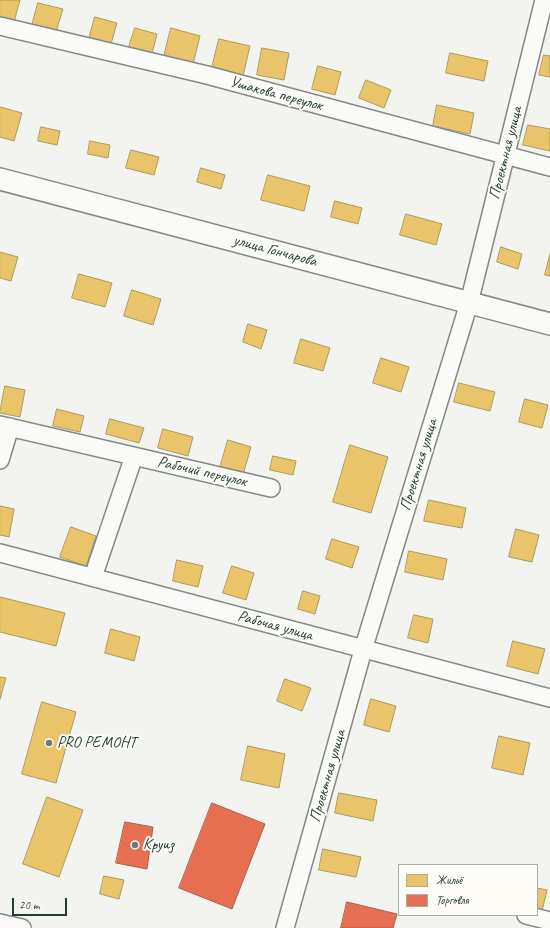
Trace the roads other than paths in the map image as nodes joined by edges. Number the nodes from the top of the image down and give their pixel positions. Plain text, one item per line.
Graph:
1 (544, 0) edge
2 (0, 26) edge
3 (506, 155) junction
4 (550, 167) edge
5 (0, 179) edge
6 (469, 302) junction
7 (550, 324) edge
8 (5, 426) edge
9 (134, 456) junction
10 (0, 460) edge
11 (271, 488) dead end
12 (0, 552) edge
13 (93, 577) junction
14 (363, 650) junction
15 (550, 698) edge
16 (530, 916) edge
17 (550, 921) edge
18 (0, 922) edge
19 (22, 928) edge
20 (285, 928) edge

1 - 3 street, Проектная улица
2 - 3 street, Ушакова переулок
3 - 4 street, Ушакова переулок
3 - 6 street, Проектная улица
5 - 6 street, улица Гончарова
6 - 7 street, улица Гончарова
6 - 14 street, Проектная улица
8 - 9 street, Рабочий переулок
8 - 10 street, Рабочий переулок
9 - 11 street, Рабочий переулок
9 - 13 street
12 - 13 street, Рабочая улица
13 - 14 street, Рабочая улица
14 - 15 street, Рабочая улица
14 - 20 street, Проектная улица
16 - 17 street
18 - 19 street

